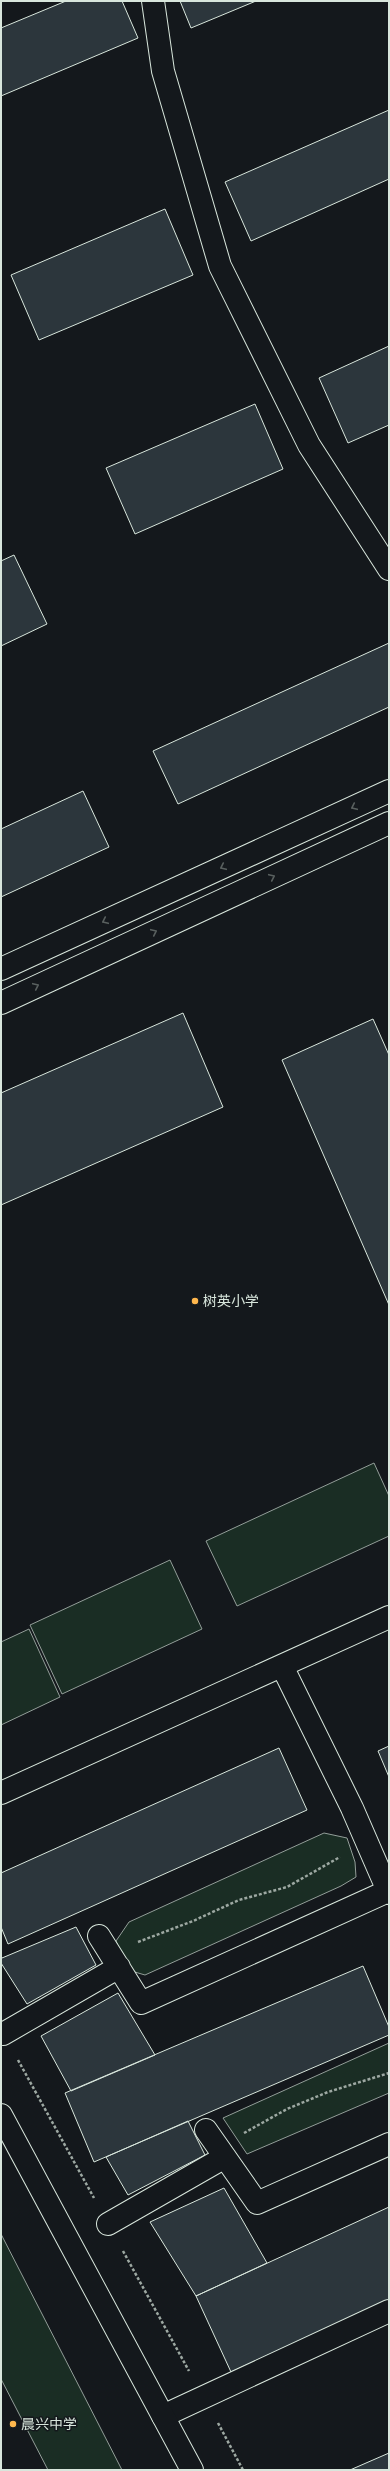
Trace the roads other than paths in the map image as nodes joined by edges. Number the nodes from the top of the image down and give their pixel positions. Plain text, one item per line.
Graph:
1 (153, 1) edge
2 (389, 569) edge
3 (389, 791) edge
4 (389, 823) edge
5 (1, 969) edge
6 (1, 1003) edge
7 (389, 1617) edge
8 (282, 1666) junction
9 (1, 1792) edge
10 (389, 1892) edge
11 (3, 2034) dead end
12 (1, 2115) edge
13 (389, 2144) edge
14 (108, 2224) dead end
15 (389, 2311) edge
16 (164, 2416) junction
17 (192, 2470) edge

1 - 2 street
3 -> 5 street
6 -> 4 street
7 - 8 street
8 - 9 street
8 - 10 street
10 - 11 street
12 - 16 street
13 - 14 street
15 - 16 street
16 - 17 street

